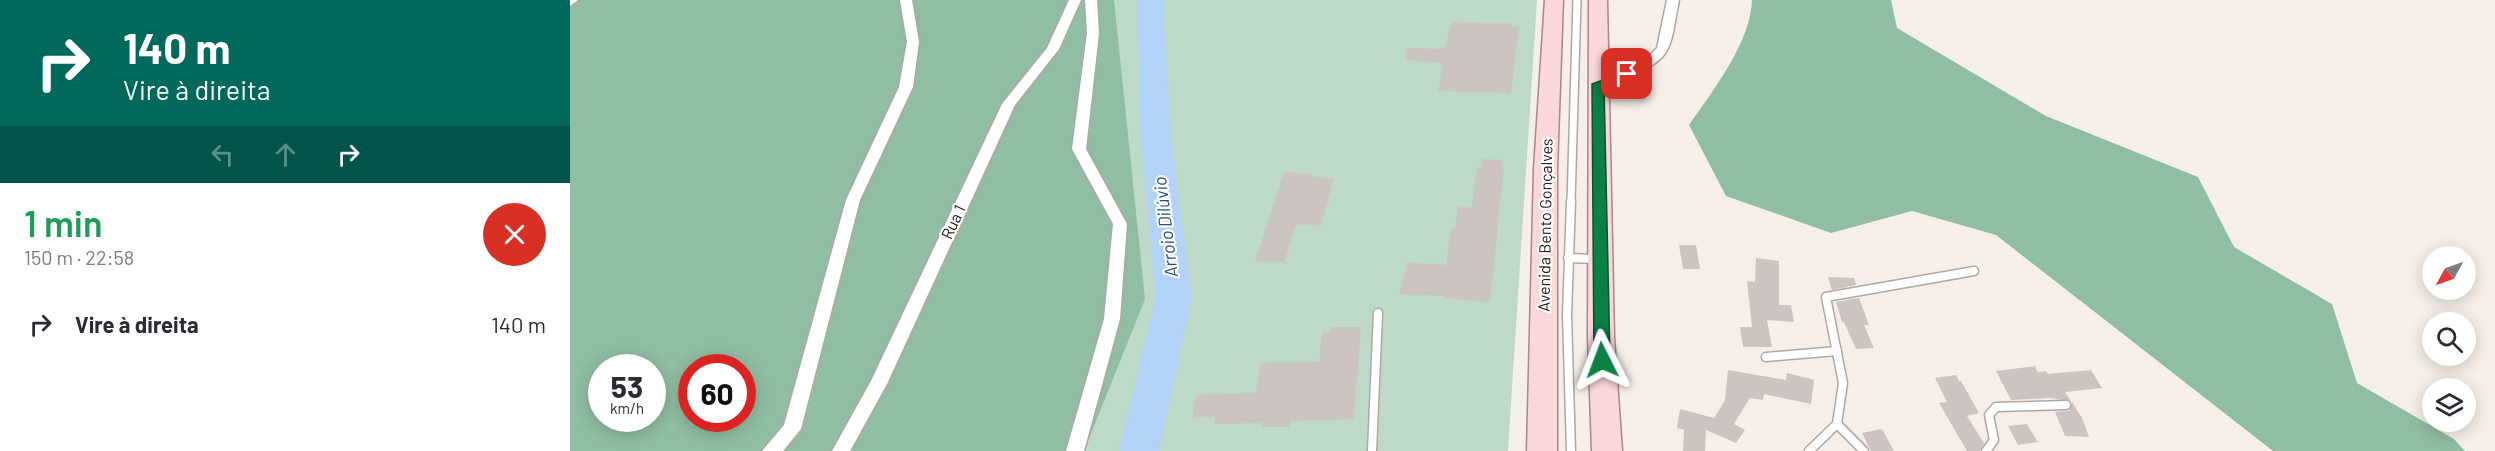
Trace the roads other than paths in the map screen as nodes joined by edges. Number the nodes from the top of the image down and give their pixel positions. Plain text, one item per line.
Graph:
1 (906, 0) edge
2 (1075, 0) edge
3 (1091, 0) edge
4 (1554, 0) edge
5 (1577, 0) edge
6 (1598, 0) edge
7 (1673, 0) edge
8 (1598, 84) junction
9 (1568, 258) junction
10 (1600, 259) junction
11 (1974, 271) dead end
12 (1378, 312) dead end
13 (1837, 351) junction
14 (1766, 357) dead end
15 (2066, 405) dead end
16 (1837, 424) junction
17 (771, 451) edge
18 (841, 451) edge
19 (1075, 451) edge
20 (1372, 451) edge
21 (1542, 451) edge
22 (1570, 451) edge
23 (1607, 451) edge
24 (1809, 451) edge
25 (1864, 451) edge
26 (1986, 451) edge

1 - 17 street
2 - 18 street, Rua 1
3 - 19 street
4 - 21 main road, Avenida Bento Gonçalves
5 - 9 lane
6 - 8 main road
7 - 8 street
8 - 10 main road
9 - 10 lane
9 - 22 lane
10 - 23 main road
11 - 13 lane
12 - 20 lane
13 - 14 lane
13 - 16 lane
15 - 26 lane
16 - 24 lane
16 - 25 lane

